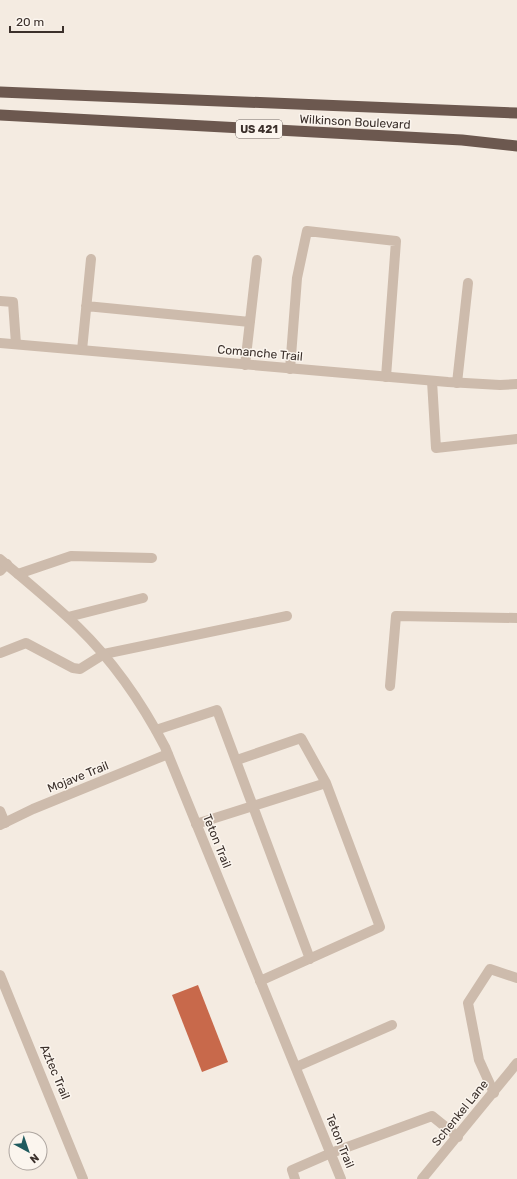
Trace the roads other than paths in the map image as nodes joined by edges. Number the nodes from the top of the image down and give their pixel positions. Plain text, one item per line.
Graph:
1 (0, 92) edge
2 (517, 113) edge
3 (0, 115) edge
4 (517, 146) edge
5 (90, 259) dead end
6 (257, 260) dead end
7 (468, 283) dead end
8 (0, 301) edge
9 (86, 306) junction
10 (250, 322) junction
11 (0, 343) edge
12 (16, 344) junction
13 (82, 350) junction
14 (245, 365) junction
15 (290, 369) junction
16 (386, 377) junction
17 (432, 381) junction
18 (457, 383) junction
19 (517, 384) edge
20 (517, 439) edge
21 (152, 558) dead end
22 (2, 565) edge
23 (18, 574) junction
24 (142, 598) dead end
25 (287, 616) dead end
26 (68, 618) junction
27 (517, 618) edge
28 (0, 653) edge
29 (104, 654) junction
30 (390, 686) dead end
31 (156, 730) junction
32 (168, 754) junction
33 (237, 760) junction
34 (326, 783) junction
35 (253, 805) junction
36 (0, 811) edge
37 (2, 824) edge
38 (196, 824) junction
39 (310, 959) junction
40 (0, 975) edge
41 (517, 978) edge
42 (260, 981) junction
43 (392, 1025) dead end
44 (517, 1063) edge
45 (296, 1067) junction
46 (494, 1093) junction
47 (458, 1137) junction
48 (331, 1153) junction
49 (83, 1179) edge
50 (295, 1179) edge
51 (341, 1179) edge
52 (422, 1179) edge

1 - 2 highway, Wilkinson Boulevard / US 421
3 - 4 highway, Wilkinson Boulevard / US 421
5 - 9 street
6 - 10 street
7 - 18 street
8 - 12 street
9 - 10 street
9 - 13 street
10 - 14 street
11 - 12 street, Comanche Trail
12 - 13 street, Comanche Trail
13 - 14 street, Comanche Trail
14 - 15 street, Comanche Trail
15 - 16 street, Comanche Trail
15 - 16 street
16 - 17 street, Comanche Trail
17 - 18 street, Comanche Trail
17 - 20 street
18 - 19 street, Comanche Trail
21 - 23 street
22 - 23 street, Teton Trail
23 - 26 street, Teton Trail
24 - 26 street
25 - 29 street
26 - 29 street, Teton Trail
27 - 30 street
28 - 29 street
29 - 31 street, Teton Trail
31 - 32 street, Teton Trail
31 - 33 street
32 - 37 street, Mojave Trail
32 - 38 street, Teton Trail
33 - 34 street
33 - 35 street
34 - 35 street
34 - 39 street
35 - 38 street
35 - 39 street
36 - 37 street
38 - 42 street, Teton Trail
39 - 42 street
40 - 49 street, Aztec Trail
41 - 46 street
42 - 45 street, Teton Trail
43 - 45 street
44 - 46 street, Schenkel Lane
45 - 48 street, Teton Trail
46 - 47 street, Schenkel Lane
47 - 48 street
47 - 52 street, Schenkel Lane
48 - 50 street
48 - 51 street, Teton Trail

